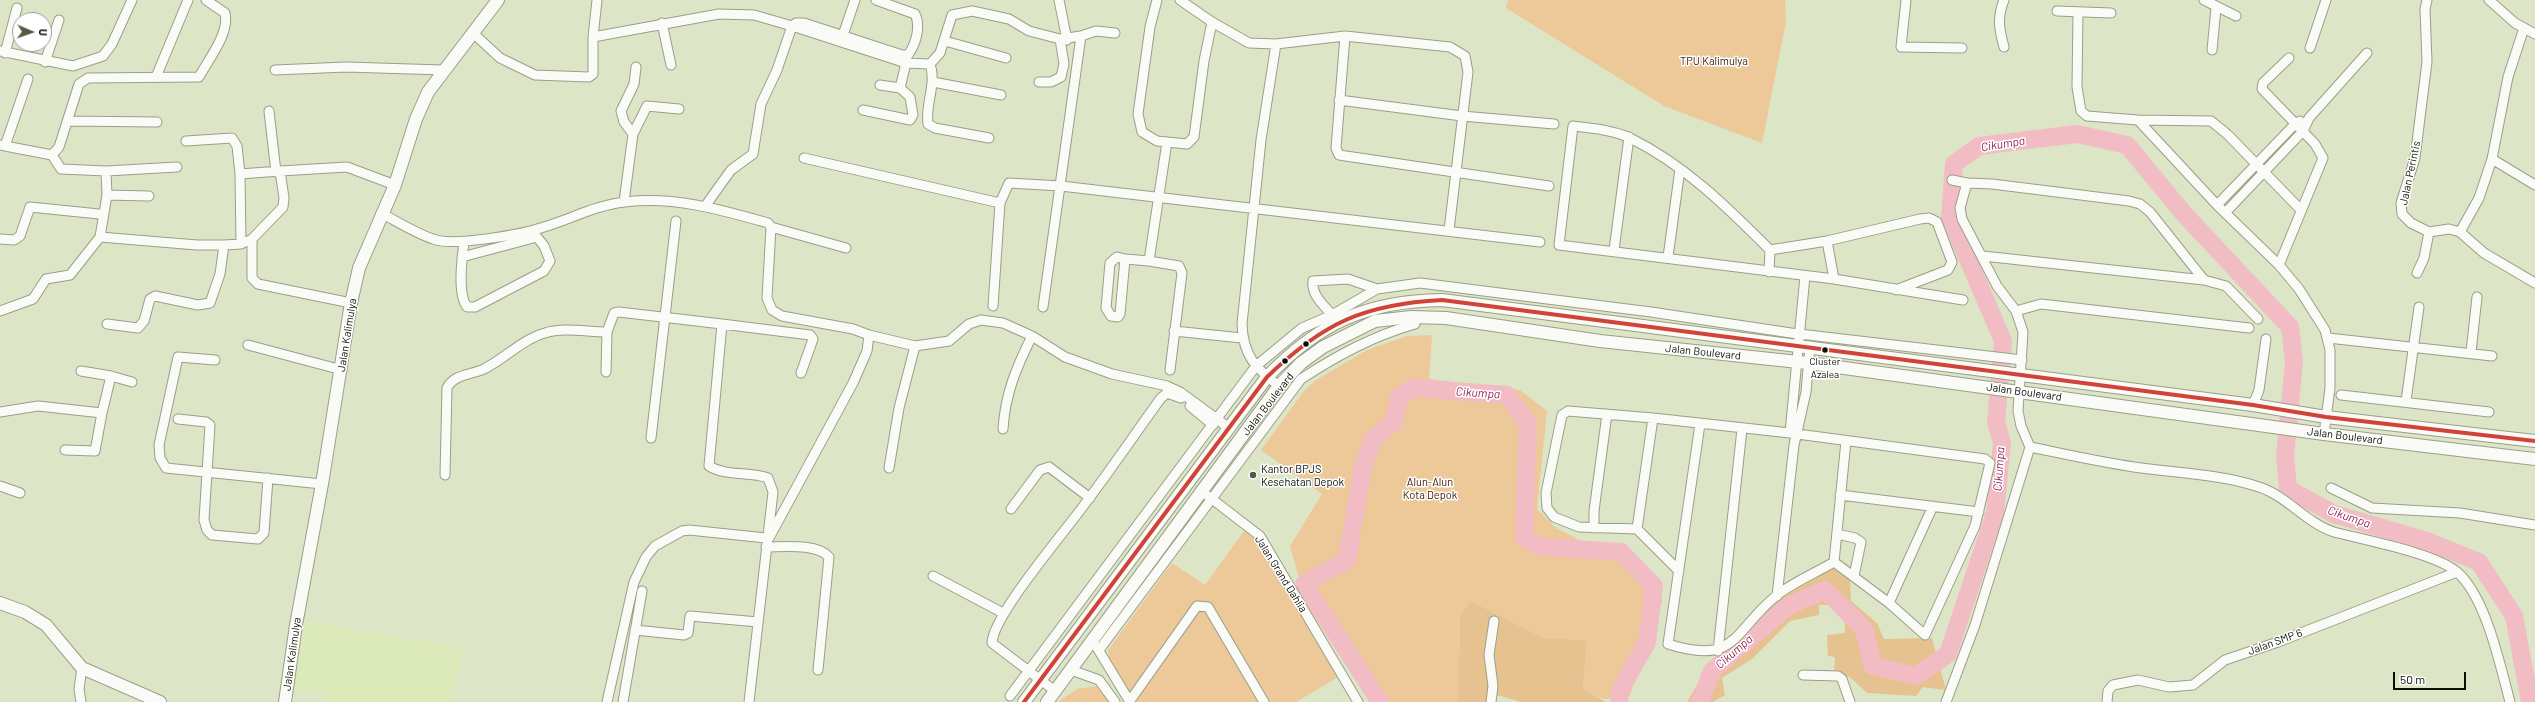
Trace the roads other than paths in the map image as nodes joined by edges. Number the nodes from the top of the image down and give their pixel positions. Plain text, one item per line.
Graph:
1 (132, 0) edge
2 (188, 0) edge
3 (206, 0) edge
4 (498, 0) edge
5 (598, 0) edge
6 (855, 0) edge
7 (876, 0) edge
8 (1059, 0) edge
9 (1157, 0) edge
10 (1180, 0) edge
11 (1906, 0) edge
12 (2004, 0) edge
13 (2204, 0) edge
14 (2324, 0) edge
15 (2427, 0) edge
16 (2489, 0) edge
17 (17, 8) dead end
18 (2216, 8) junction
19 (2057, 11) dead end
20 (2078, 12) junction
21 (2111, 13) dead end
22 (2236, 16) dead end
23 (59, 20) dead end
24 (1212, 22) junction
25 (662, 23) junction
26 (792, 26) junction
27 (2524, 28) junction
28 (472, 32) junction
29 (1115, 32) dead end
30 (2535, 34) edge
31 (843, 35) junction
32 (1081, 36) junction
33 (1345, 36) junction
34 (593, 37) junction
35 (1063, 40) junction
36 (945, 41) junction
37 (1276, 44) junction
38 (2004, 47) dead end
39 (1962, 48) dead end
40 (2310, 48) dead end
41 (2212, 50) dead end
42 (3, 52) edge
43 (2367, 53) dead end
44 (1006, 58) dead end
45 (2289, 58) dead end
46 (44, 62) junction
47 (906, 63) junction
48 (930, 64) junction
49 (671, 65) dead end
50 (636, 67) dead end
51 (274, 70) dead end
52 (443, 70) junction
53 (156, 77) junction
54 (28, 79) dead end
55 (933, 82) junction
56 (1039, 82) dead end
57 (880, 85) dead end
58 (900, 88) junction
59 (1001, 95) dead end
60 (1340, 100) junction
61 (679, 109) dead end
62 (863, 110) dead end
63 (269, 111) dead end
64 (1462, 116) junction
65 (2309, 118) junction
66 (2138, 120) junction
67 (68, 121) junction
68 (158, 122) dead end
69 (2296, 123) junction
70 (1554, 124) dead end
71 (2303, 131) junction
72 (633, 134) junction
73 (1629, 137) junction
74 (989, 138) dead end
75 (186, 141) dead end
76 (1167, 142) junction
77 (3, 145) edge
78 (52, 155) junction
79 (804, 158) dead end
80 (2492, 159) junction
81 (2256, 164) junction
82 (177, 167) dead end
83 (1680, 168) junction
84 (106, 171) junction
85 (278, 171) junction
86 (1455, 173) junction
87 (240, 174) junction
88 (2264, 174) junction
89 (395, 185) junction
90 (2535, 185) edge
91 (1061, 186) junction
92 (1549, 186) dead end
93 (107, 195) junction
94 (149, 196) dead end
95 (1160, 198) junction
96 (624, 202) junction
97 (1000, 203) junction
98 (706, 205) junction
99 (2217, 205) junction
100 (1254, 210) junction
101 (2301, 210) junction
102 (381, 213) junction
103 (2225, 213) junction
104 (99, 214) dead end
105 (676, 222) dead end
106 (771, 227) junction
107 (1450, 230) junction
108 (2430, 232) junction
109 (2460, 232) junction
110 (100, 237) junction
111 (0, 239) edge
112 (252, 239) junction
113 (1827, 241) junction
114 (464, 242) junction
115 (1540, 242) dead end
116 (241, 244) junction
117 (224, 245) junction
118 (846, 248) dead end
119 (1614, 250) junction
120 (1770, 250) junction
121 (1983, 256) junction
122 (462, 257) junction
123 (1668, 257) junction
124 (1125, 259) junction
125 (1149, 260) junction
126 (2279, 265) junction
127 (1769, 272) junction
128 (2416, 273) dead end
129 (1805, 276) junction
130 (1834, 279) junction
131 (2204, 280) junction
132 (2534, 282) edge
133 (1377, 289) junction
134 (1896, 290) junction
135 (2477, 297) dead end
136 (1963, 300) dead end
137 (351, 303) junction
138 (993, 306) dead end
139 (1043, 307) dead end
140 (2419, 308) dead end
141 (0, 311) edge
142 (2016, 311) junction
143 (1332, 315) junction
144 (665, 316) junction
145 (2258, 318) dead end
146 (107, 324) dead end
147 (722, 324) junction
148 (1415, 324) dead end
149 (2249, 328) dead end
150 (1174, 331) junction
151 (606, 332) junction
152 (869, 335) junction
153 (1032, 336) junction
154 (1242, 338) junction
155 (2328, 338) junction
156 (2266, 339) dead end
157 (1803, 342) junction
158 (248, 345) dead end
159 (915, 346) junction
160 (2415, 346) junction
161 (2471, 352) junction
162 (2492, 356) dead end
163 (215, 360) dead end
164 (2022, 360) junction
165 (1803, 363) junction
166 (1256, 366) junction
167 (342, 370) junction
168 (1170, 370) dead end
169 (81, 371) dead end
170 (606, 372) dead end
171 (801, 373) dead end
172 (2021, 374) junction
173 (110, 376) junction
174 (1267, 377) junction
175 (132, 382) dead end
176 (1279, 386) junction
177 (2020, 391) junction
178 (2341, 395) dead end
179 (2406, 401) junction
180 (2253, 405) junction
181 (0, 412) edge
182 (2489, 412) dead end
183 (102, 413) junction
184 (1607, 414) junction
185 (2326, 417) junction
186 (1653, 418) junction
187 (178, 419) dead end
188 (1215, 422) junction
189 (1700, 424) junction
190 (1229, 428) junction
191 (1002, 429) dead end
192 (1742, 429) junction
193 (1794, 434) junction
194 (2324, 434) junction
195 (651, 438) dead end
196 (1846, 441) junction
197 (2535, 441) edge
198 (2030, 447) junction
199 (65, 450) dead end
200 (2535, 459) edge
201 (889, 468) dead end
202 (208, 471) junction
203 (445, 475) dead end
204 (268, 478) junction
205 (322, 484) junction
206 (0, 486) edge
207 (2331, 488) dead end
208 (20, 493) dead end
209 (1206, 495) junction
210 (1840, 495) junction
211 (1090, 498) junction
212 (1933, 506) junction
213 (1011, 509) dead end
214 (1979, 512) junction
215 (2535, 525) edge
216 (1594, 528) junction
217 (1637, 529) junction
218 (1837, 534) junction
219 (766, 542) junction
220 (1834, 562) junction
221 (1679, 571) junction
222 (2457, 572) junction
223 (932, 576) dead end
224 (1854, 576) junction
225 (642, 591) dead end
226 (1777, 596) junction
227 (1890, 602) junction
228 (0, 603) edge
229 (1003, 613) junction
230 (1494, 621) dead end
231 (758, 622) junction
232 (635, 630) junction
233 (1096, 646) junction
234 (1718, 651) junction
235 (82, 668) junction
236 (818, 670) dead end
237 (1071, 670) junction
238 (1030, 671) junction
239 (1803, 675) dead end
240 (1041, 680) junction
241 (1055, 691) junction
242 (1010, 696) dead end
243 (81, 702) edge
244 (160, 702) edge
245 (285, 702) edge
246 (607, 702) edge
247 (623, 702) edge
248 (749, 702) edge
249 (1024, 702) edge
250 (1047, 702) edge
251 (1115, 702) edge
252 (1130, 702) edge
253 (1264, 702) edge
254 (1358, 702) edge
255 (1491, 702) edge
256 (1850, 702) edge
257 (1946, 702) edge
258 (2107, 702) edge
259 (2510, 702) edge

1 - 46 street
2 - 53 street
3 - 53 street
4 - 28 main road, Jalan Kalimulya
5 - 34 street
6 - 31 street
7 - 31 street
8 - 35 street
9 - 76 street
10 - 24 street
11 - 39 street
12 - 38 street
13 - 18 street
14 - 40 street
15 - 108 street, Jalan Perintis
16 - 27 street
17 - 42 street
18 - 22 street
18 - 41 street
19 - 20 street
20 - 21 street
20 - 66 street
23 - 46 street
24 - 37 street
24 - 76 street
25 - 26 street
25 - 34 street
25 - 49 street
26 - 31 street
26 - 47 street
26 - 98 street
27 - 30 street
27 - 80 street
28 - 34 street
28 - 52 main road, Jalan Kalimulya
29 - 32 street
32 - 35 street
32 - 91 street
33 - 37 street
33 - 60 street
33 - 64 street
35 - 36 street
35 - 56 street
36 - 44 street
36 - 48 street
37 - 100 street
42 - 46 street
43 - 65 street
45 - 69 street
47 - 48 street
47 - 58 street
48 - 55 street
50 - 72 street
51 - 52 street
52 - 89 main road, Jalan Kalimulya
53 - 67 street
54 - 77 street
55 - 59 street
55 - 74 street
57 - 58 street
58 - 62 street
60 - 64 street
60 - 86 street
61 - 72 street
63 - 85 street
64 - 70 street
64 - 86 street
65 - 69 street
65 - 71 street
66 - 81 street
66 - 99 street
67 - 68 street
67 - 78 street
69 - 71 street
69 - 81 street
71 - 88 street
71 - 101 street
72 - 96 street
73 - 83 street
73 - 119 street
73 - 119 street
75 - 87 street
76 - 95 street
77 - 78 street
78 - 84 street
79 - 97 street
80 - 90 street
80 - 109 street
81 - 88 street
81 - 99 street
82 - 84 street
83 - 120 street
83 - 123 street
84 - 93 street
85 - 87 street
85 - 89 street
85 - 112 street
86 - 92 street
86 - 107 street
87 - 116 street
88 - 101 street
88 - 103 street
89 - 102 main road, Jalan Kalimulya
91 - 95 street
91 - 97 street
91 - 139 street
93 - 94 street
93 - 110 street
95 - 100 street
95 - 125 street
96 - 98 street
96 - 114 street
97 - 138 street
98 - 106 street
99 - 103 street
100 - 107 street
100 - 154 street
101 - 126 street
102 - 114 street
102 - 137 main road, Jalan Kalimulya
103 - 126 street
104 - 111 street
105 - 144 street
106 - 118 street
106 - 152 street
107 - 115 street
108 - 109 street
108 - 128 street
109 - 132 street
110 - 117 street
110 - 141 street
112 - 116 street
112 - 137 street
113 - 120 street
113 - 130 street
113 - 134 street
114 - 122 street
116 - 117 street
117 - 146 street
119 - 123 street
120 - 127 street
121 - 131 street
121 - 131 street
121 - 142 street
122 - 122 street
123 - 127 street
124 - 124 street
124 - 125 street
125 - 150 street
126 - 155 street
127 - 129 street
129 - 130 street
129 - 157 street
130 - 134 street
131 - 145 street
133 - 143 street
133 - 143 street
133 - 157 street
134 - 136 street
135 - 161 street
137 - 167 main road, Jalan Kalimulya
140 - 160 street
142 - 149 street
142 - 164 street
143 - 166 street
144 - 147 street
144 - 151 street
144 - 195 street
147 - 171 street
147 - 219 street
148 - 209 street
150 - 154 street
150 - 168 street
151 - 170 street
151 - 203 street
152 - 159 street
152 - 219 street
153 - 159 street
153 - 188 street
153 - 191 street
154 - 166 street
155 - 160 street
155 - 185 street
156 - 180 street
157 - 164 street
157 - 165 street
157 - 172 main road, Jalan Boulevard
157 - 174 main road, Jalan Boulevard
158 - 167 street
159 - 201 street
160 - 161 street
160 - 179 street
161 - 162 street
163 - 202 street
164 - 172 street
165 - 176 main road, Jalan Boulevard
165 - 177 main road, Jalan Boulevard
165 - 193 street
166 - 174 street
166 - 188 street
167 - 205 main road, Jalan Kalimulya
169 - 173 street
172 - 177 street
172 - 180 main road, Jalan Boulevard
173 - 175 street
173 - 183 street
174 - 176 street
174 - 190 main road, Jalan Boulevard
176 - 209 main road, Jalan Boulevard
177 - 194 main road, Jalan Boulevard
177 - 198 street
178 - 179 street
179 - 182 street
180 - 185 main road, Jalan Boulevard
181 - 183 street
183 - 199 street
184 - 186 street
184 - 216 street
184 - 216 street
185 - 194 street
185 - 197 main road, Jalan Boulevard
186 - 189 street
186 - 217 street
187 - 202 street
188 - 190 street
188 - 211 street
188 - 238 street
189 - 192 street
189 - 221 street
190 - 240 main road, Jalan Boulevard
192 - 193 street
192 - 234 street
193 - 196 street
193 - 226 street
194 - 200 main road, Jalan Boulevard
196 - 210 street
196 - 214 street
198 - 222 street
198 - 257 street
202 - 204 street
202 - 204 street
204 - 205 street
205 - 245 main road, Jalan Kalimulya
206 - 208 street
207 - 215 street
209 - 233 main road, Jalan Boulevard
209 - 254 street, Jalan Grand Dahlia
210 - 212 street
210 - 218 street
211 - 213 street
211 - 229 street
212 - 214 street
212 - 227 street
214 - 227 street
216 - 217 street
217 - 221 street
218 - 220 street
218 - 224 street
219 - 231 street
219 - 236 street
219 - 246 street
220 - 224 street
220 - 226 street
221 - 234 street
222 - 258 street, Jalan SMP 6
222 - 259 street
223 - 229 street
224 - 227 street
225 - 232 street
226 - 234 street
228 - 235 main road
229 - 238 street
230 - 255 street
231 - 232 street
231 - 248 street
232 - 247 street
233 - 237 main road, Jalan Boulevard
233 - 252 street
235 - 243 street
235 - 244 main road
237 - 241 main road, Jalan Boulevard
237 - 251 street
238 - 240 street
238 - 242 street
239 - 256 street
240 - 241 street
240 - 249 main road, Jalan Boulevard
241 - 250 main road, Jalan Boulevard
252 - 253 street

